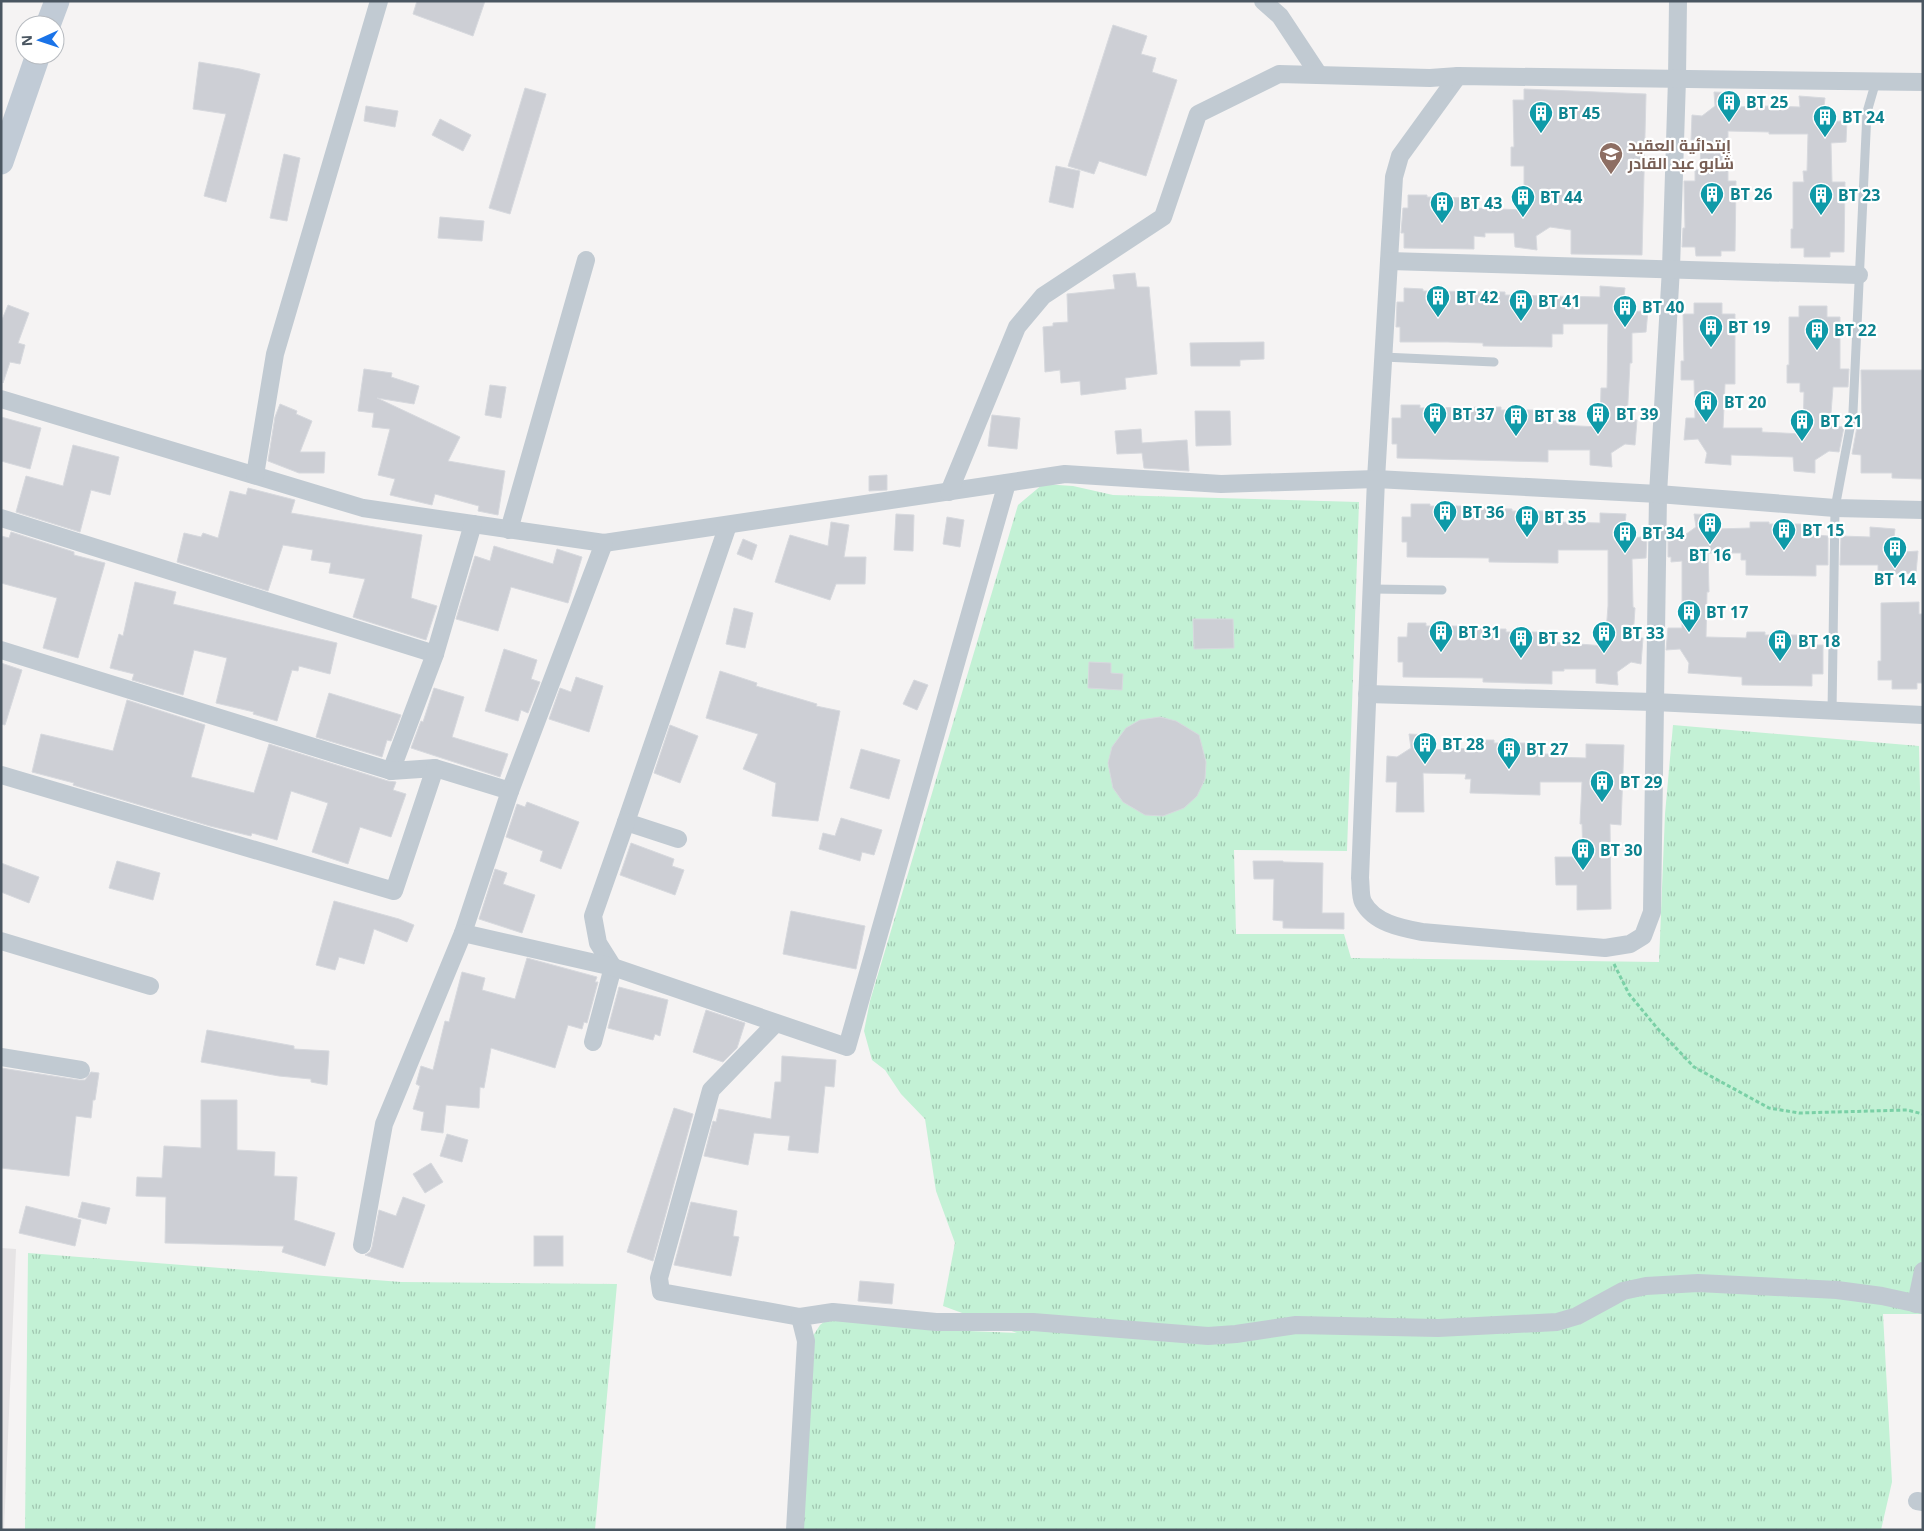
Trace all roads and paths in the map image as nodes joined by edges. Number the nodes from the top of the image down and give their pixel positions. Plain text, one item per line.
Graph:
1 (57, 1) edge
2 (379, 1) edge
3 (1263, 1) edge
4 (1678, 1) edge
5 (52, 15) edge
6 (35, 65) edge
7 (1319, 75) junction
8 (1458, 76) junction
9 (1677, 79) junction
10 (1876, 81) junction
11 (1923, 82) edge
12 (1, 162) edge
13 (586, 260) dead end
14 (1389, 260) junction
15 (1671, 268) junction
16 (1859, 275) junction
17 (1383, 357) junction
18 (1494, 362) dead end
19 (1, 399) edge
20 (254, 475) junction
21 (1376, 479) junction
22 (1007, 483) junction
23 (949, 492) junction
24 (1658, 494) junction
25 (1835, 508) junction
26 (1923, 510) edge
27 (1, 518) edge
28 (473, 524) junction
29 (728, 525) junction
30 (509, 530) junction
31 (604, 543) junction
32 (1372, 589) junction
33 (1442, 590) dead end
34 (1, 650) edge
35 (435, 654) junction
36 (1367, 694) junction
37 (1654, 702) junction
38 (1832, 712) junction
39 (1923, 715) edge
40 (435, 768) junction
41 (390, 771) junction
42 (1, 775) edge
43 (510, 791) junction
44 (626, 822) junction
45 (678, 839) dead end
46 (462, 933) junction
47 (1, 941) edge
48 (1605, 948) junction
49 (613, 968) junction
50 (150, 986) dead end
51 (775, 1024) junction
52 (593, 1042) dead end
53 (1, 1057) edge
54 (81, 1070) dead end
55 (1923, 1114) edge
56 (362, 1245) dead end
57 (1923, 1271) edge
58 (1919, 1304) edge
59 (800, 1318) junction
60 (795, 1530) edge

1 - 5 main road
2 - 20 street
3 - 7 street
4 - 9 street
6 - 12 main road
7 - 8 street
7 - 23 street
8 - 9 street
8 - 14 street
9 - 10 street
9 - 15 street
10 - 11 street
10 - 16 lane
13 - 30 street
14 - 15 street
14 - 17 street
15 - 16 street
15 - 24 street
16 - 25 lane
17 - 18 lane
17 - 21 street
19 - 20 street
20 - 28 street
21 - 22 street
21 - 24 street
21 - 32 street
22 - 23 street
22 - 51 street
23 - 29 street
24 - 25 street
24 - 37 street
25 - 26 street
25 - 38 lane
27 - 35 street
28 - 30 street
28 - 35 street
29 - 31 street
29 - 44 street
30 - 31 street
31 - 43 street
32 - 33 lane
32 - 36 street
34 - 41 street
35 - 41 street
36 - 37 street
36 - 48 street
37 - 38 street
37 - 48 street
38 - 39 street
40 - 41 street
40 - 42 street
40 - 43 street
43 - 46 street
44 - 45 street
44 - 49 street
46 - 49 street
46 - 56 street
47 - 50 street
48 - 55 path
49 - 51 street
49 - 52 street
51 - 59 street
53 - 54 street
57 - 58 street
58 - 59 street
59 - 60 street

